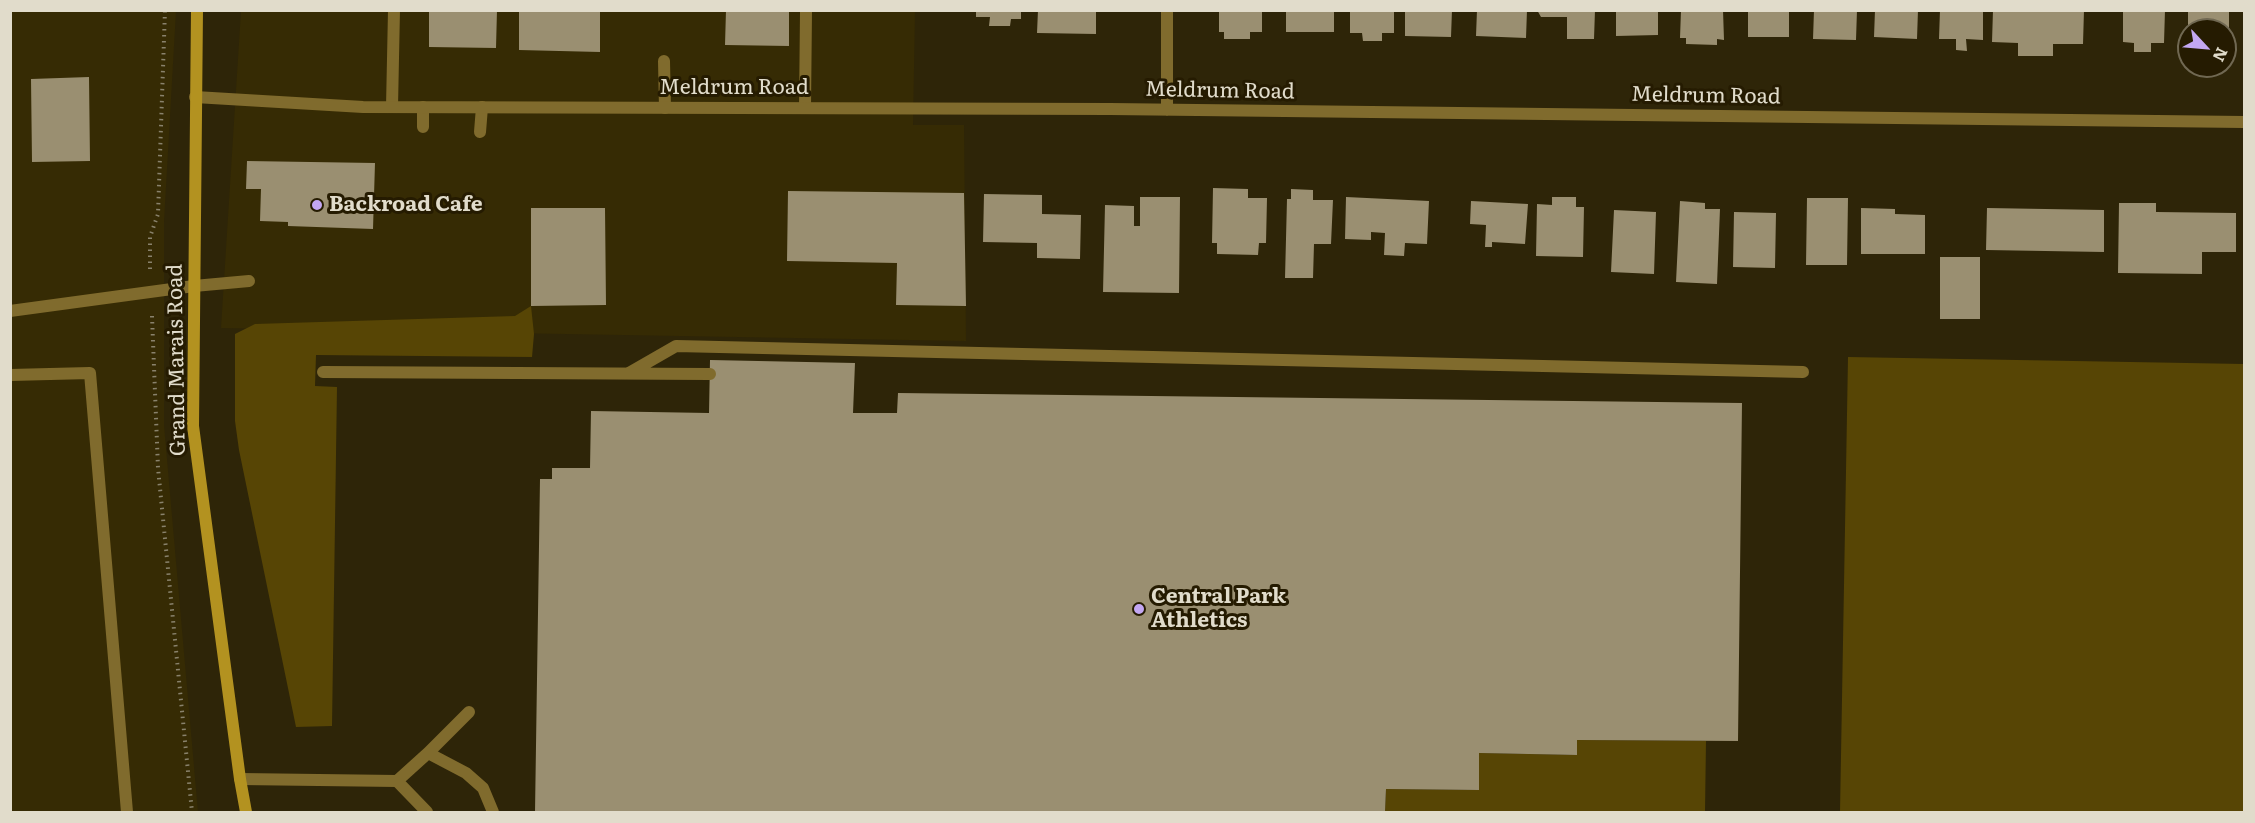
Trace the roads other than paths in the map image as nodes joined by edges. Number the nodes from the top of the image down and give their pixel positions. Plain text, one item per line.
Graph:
1 (197, 10) edge
2 (394, 10) edge
3 (1167, 10) edge
4 (806, 12) dead end
5 (664, 61) dead end
6 (195, 97) junction
7 (392, 107) junction
8 (423, 107) junction
9 (482, 107) junction
10 (665, 108) junction
11 (805, 108) junction
12 (1167, 110) junction
13 (2244, 122) edge
14 (423, 127) dead end
15 (480, 132) dead end
16 (249, 281) dead end
17 (194, 286) junction
18 (10, 311) edge
19 (323, 372) dead end
20 (1803, 372) dead end
21 (629, 373) junction
22 (710, 374) dead end
23 (10, 375) edge
24 (469, 712) dead end
25 (428, 753) junction
26 (240, 779) junction
27 (397, 781) junction
28 (127, 813) edge
29 (246, 813) edge
30 (427, 813) edge
31 (493, 813) edge

1 - 6 street, Grand Marais Road
2 - 7 street
3 - 12 street
4 - 11 street
5 - 10 street
6 - 7 street, Meldrum Road
6 - 17 street, Grand Marais Road
7 - 8 street, Meldrum Road
8 - 9 street, Meldrum Road
8 - 14 street
9 - 10 street, Meldrum Road
9 - 15 street
10 - 11 street, Meldrum Road
11 - 12 street, Meldrum Road
12 - 13 street, Meldrum Road
16 - 17 street
17 - 18 street
17 - 26 street, Grand Marais Road
19 - 21 street
20 - 21 street
21 - 22 street
23 - 28 street
24 - 25 street
25 - 27 street
25 - 31 street
26 - 27 street
26 - 29 street, Grand Marais Road
27 - 30 street

